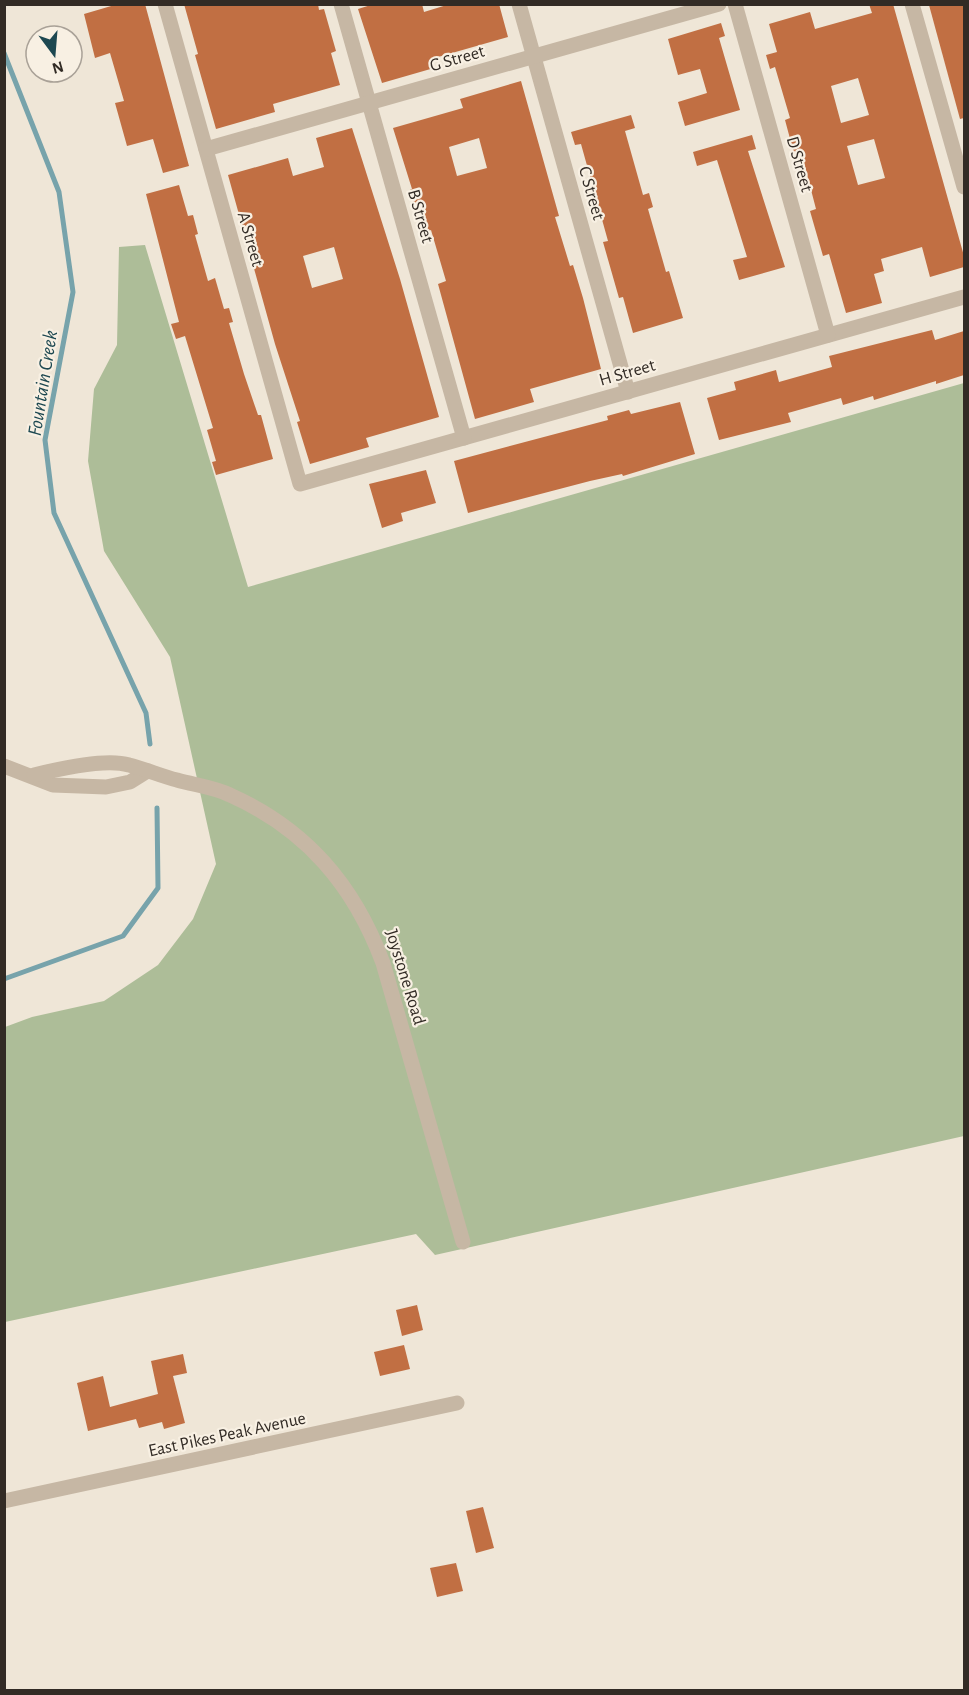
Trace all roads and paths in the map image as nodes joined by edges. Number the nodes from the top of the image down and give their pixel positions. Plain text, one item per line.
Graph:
1 (165, 4) edge
2 (341, 4) edge
3 (519, 4) edge
4 (718, 4) edge
5 (735, 4) edge
6 (912, 4) edge
7 (534, 56) junction
8 (369, 103) junction
9 (206, 149) junction
10 (964, 187) edge
11 (964, 297) edge
12 (828, 335) junction
13 (628, 392) junction
14 (464, 438) junction
15 (300, 484) joint
16 (4, 766) edge
17 (146, 772) junction
18 (34, 775) junction
19 (463, 1242) dead end
20 (457, 1403) dead end
21 (4, 1501) edge

1 - 9 street, A Street
2 - 8 street, B Street
3 - 7 street, C Street
4 - 7 street, G Street
5 - 12 street, D Street
6 - 10 street
7 - 8 street, G Street
7 - 13 street, C Street
8 - 9 street, G Street
8 - 14 street, B Street
9 - 15 street, A Street
11 - 12 street, H Street
12 - 13 street, H Street
13 - 14 street, H Street
14 - 15 street, H Street
16 - 18 street
17 - 18 street, Joystone Road
17 - 18 street
17 - 19 street, Joystone Road
20 - 21 street, East Pikes Peak Avenue

